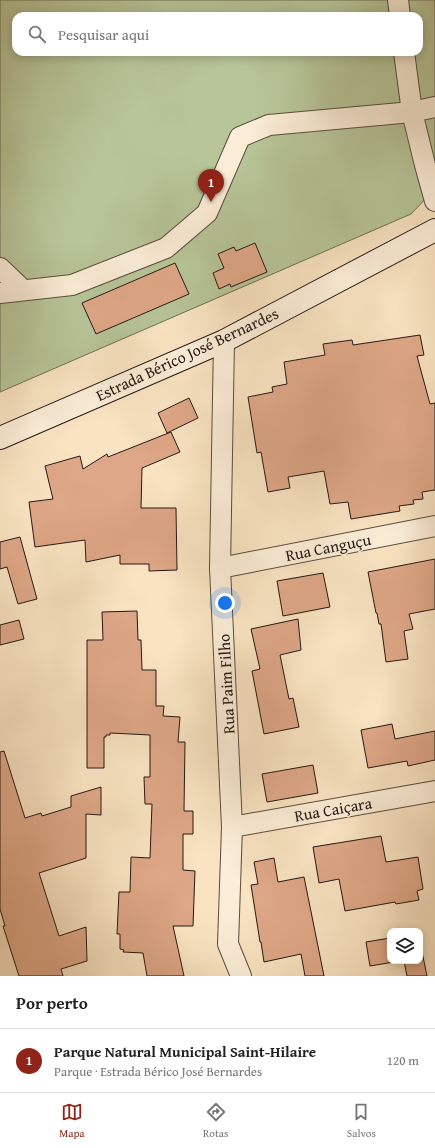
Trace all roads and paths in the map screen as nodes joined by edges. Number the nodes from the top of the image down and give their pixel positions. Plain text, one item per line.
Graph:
1 (398, 0) edge
2 (400, 12) edge
3 (405, 56) edge
4 (435, 107) edge
5 (412, 112) junction
6 (435, 201) edge
7 (435, 230) edge
8 (0, 268) edge
9 (23, 290) junction
10 (0, 293) edge
11 (224, 341) junction
12 (0, 438) edge
13 (435, 526) edge
14 (220, 568) junction
15 (435, 791) edge
16 (232, 827) junction
17 (242, 976) edge

1 - 2 street
3 - 5 street
4 - 5 street
5 - 6 street
5 - 9 street
7 - 11 main road, Estrada Bérico José Bernardes
8 - 9 street
9 - 10 street
11 - 12 main road, Estrada Bérico José Bernardes
11 - 14 street, Rua Paim Filho
13 - 14 street, Rua Canguçu
14 - 16 street, Rua Paim Filho
15 - 16 street, Rua Caiçara
16 - 17 street, Rua Paim Filho

